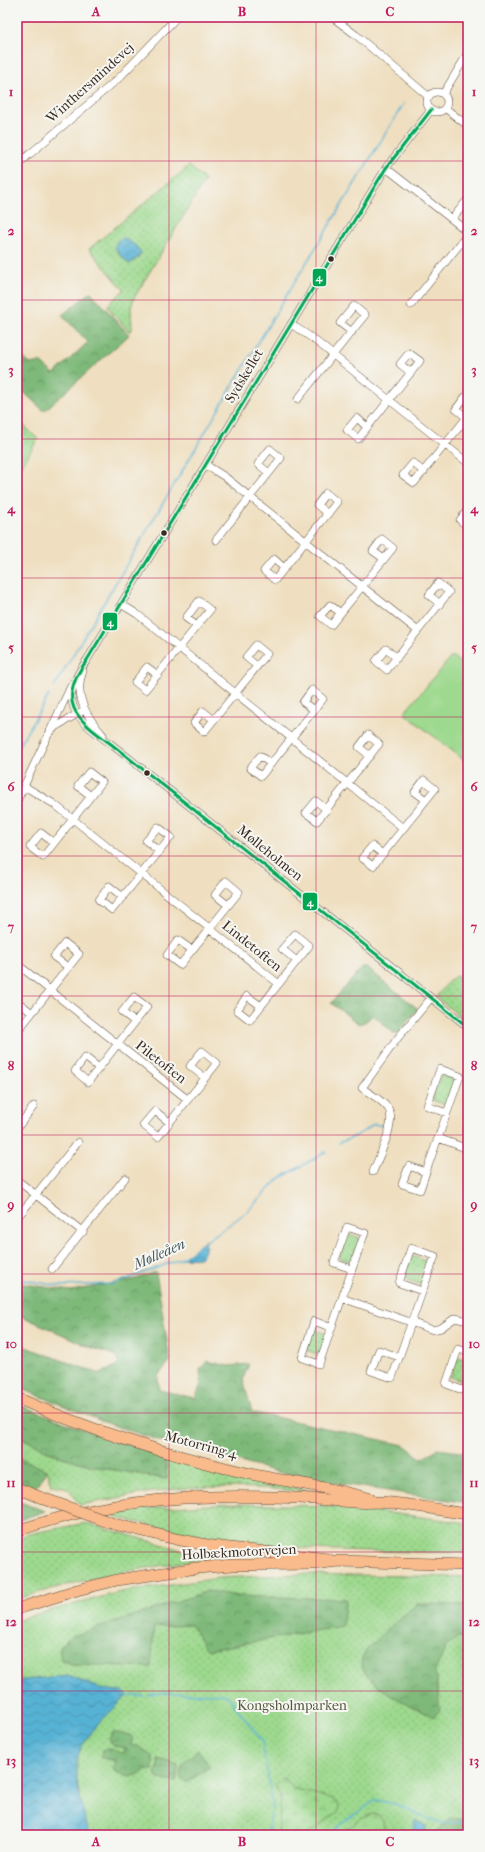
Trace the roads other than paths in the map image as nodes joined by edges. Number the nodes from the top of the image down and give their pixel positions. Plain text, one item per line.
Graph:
1 (177, 17) edge
2 (332, 17) edge
3 (468, 53) edge
4 (442, 94) junction
5 (430, 96) junction
6 (445, 108) junction
7 (431, 110) junction
8 (468, 126) edge
9 (17, 165) edge
10 (386, 168) junction
11 (468, 198) edge
12 (452, 220) junction
13 (468, 233) edge
14 (411, 305) dead end
15 (291, 324) junction
16 (352, 332) dead end
17 (333, 356) junction
18 (411, 373) dead end
19 (298, 399) dead end
20 (468, 399) edge
21 (389, 400) junction
22 (467, 417) edge
23 (368, 427) dead end
24 (445, 445) junction
25 (468, 463) edge
26 (206, 465) junction
27 (424, 472) dead end
28 (269, 473) dead end
29 (250, 497) junction
30 (468, 509) edge
31 (328, 514) dead end
32 (468, 527) edge
33 (216, 540) dead end
34 (306, 541) junction
35 (384, 559) dead end
36 (284, 568) dead end
37 (362, 586) junction
38 (121, 604) junction
39 (440, 604) dead end
40 (341, 613) dead end
41 (197, 626) dead end
42 (418, 631) junction
43 (180, 648) junction
44 (396, 658) dead end
45 (88, 660) junction
46 (257, 666) dead end
47 (158, 675) dead end
48 (73, 685) junction
49 (236, 693) junction
50 (84, 710) junction
51 (314, 710) dead end
52 (76, 714) junction
53 (214, 720) dead end
54 (48, 735) junction
55 (292, 738) junction
56 (111, 744) junction
57 (370, 756) dead end
58 (271, 764) dead end
59 (348, 784) junction
60 (24, 786) junction
61 (91, 796) dead end
62 (426, 800) dead end
63 (17, 801) edge
64 (327, 810) dead end
65 (73, 819) junction
66 (403, 828) junction
67 (54, 843) dead end
68 (159, 851) dead end
69 (383, 854) dead end
70 (141, 874) junction
71 (123, 897) dead end
72 (228, 905) dead end
73 (210, 928) junction
74 (192, 950) dead end
75 (297, 961) dead end
76 (17, 964) edge
77 (68, 967) dead end
78 (279, 984) junction
79 (50, 990) junction
80 (431, 998) junction
81 (17, 1003) edge
82 (261, 1006) dead end
83 (32, 1013) junction
84 (135, 1022) dead end
85 (17, 1026) edge
86 (468, 1027) edge
87 (118, 1044) junction
88 (99, 1068) dead end
89 (205, 1078) dead end
90 (187, 1100) junction
91 (34, 1106) dead end
92 (447, 1113) junction
93 (169, 1122) dead end
94 (17, 1128) edge
95 (438, 1138) junction
96 (78, 1142) dead end
97 (468, 1149) edge
98 (373, 1172) dead end
99 (426, 1172) dead end
100 (126, 1178) dead end
101 (17, 1180) edge
102 (36, 1194) junction
103 (17, 1218) edge
104 (82, 1232) junction
105 (52, 1269) dead end
106 (352, 1269) junction
107 (422, 1291) junction
108 (342, 1298) junction
109 (468, 1321) edge
110 (412, 1322) junction
111 (332, 1328) junction
112 (468, 1352) edge
113 (399, 1357) junction
114 (468, 1382) edge
115 (17, 1398) edge
116 (17, 1488) edge
117 (382, 1502) junction
118 (468, 1514) edge
119 (17, 1531) edge
120 (339, 1561) junction
121 (468, 1565) edge
122 (17, 1609) edge

1 - 9 street, Winthersmindevej
2 - 5 street
3 - 4 street
4 - 5 street
4 - 6 street
5 - 7 street
6 - 7 street
6 - 8 street
7 - 10 street, Sydskellet
10 - 12 street
10 - 15 street, Sydskellet
11 - 12 street
12 - 13 street
13 - 14 street
15 - 17 street
15 - 26 street, Sydskellet
16 - 17 street
17 - 19 street
17 - 21 street
18 - 21 street
20 - 22 street
21 - 23 street
21 - 24 street
22 - 24 street
24 - 25 street
24 - 27 street
26 - 29 street
26 - 38 street, Sydskellet
28 - 29 street
29 - 33 street
29 - 34 street
30 - 32 street
31 - 34 street
34 - 36 street
34 - 37 street
35 - 37 street
37 - 40 street
37 - 42 street
38 - 43 street
38 - 45 street, Sydskellet
39 - 42 street
41 - 43 street
42 - 44 street
43 - 47 street
43 - 49 street
45 - 48 street, Sydskellet
45 - 50 street, Sydskellet
46 - 49 street
48 - 52 street, Sydskellet
48 - 54 street, Sydskellet
49 - 53 street
49 - 55 street
50 - 52 street, Sydskellet
50 - 56 street, Mølleholmen
51 - 55 street
52 - 54 street, Sydskellet
52 - 56 street, Mølleholmen
54 - 60 street, Sydskellet
55 - 58 street
55 - 59 street
56 - 80 street, Mølleholmen
57 - 59 street
59 - 64 street
59 - 66 street
60 - 63 street, Sydskellet
60 - 65 street, Lindetoften
61 - 65 street
62 - 66 street
65 - 67 street
65 - 70 street, Lindetoften
66 - 69 street
68 - 70 street
70 - 71 street
70 - 73 street, Lindetoften
72 - 73 street, Lindetoften
73 - 74 street, Lindetoften
73 - 78 street, Lindetoften
75 - 78 street, Lindetoften
76 - 79 street, Piletoften
77 - 79 street
78 - 82 street, Lindetoften
79 - 83 street
79 - 87 street, Piletoften
80 - 86 street, Mølleholmen
80 - 98 street
81 - 83 street
83 - 85 street
84 - 87 street, Piletoften
87 - 88 street, Piletoften
87 - 90 street, Piletoften
89 - 90 street, Piletoften
90 - 93 street, Piletoften
91 - 94 street
92 - 92 street
92 - 95 street
95 - 97 street
95 - 99 street
96 - 102 street
100 - 104 street
101 - 102 street
102 - 103 street
102 - 104 street
104 - 105 street
106 - 106 street
106 - 108 street
107 - 107 street
107 - 110 street
108 - 110 street
108 - 111 street
109 - 110 street
110 - 113 street
111 - 111 street
112 - 114 street
113 - 113 street
115 - 117 highway, Motorring 4
116 - 120 highway, bridge
117 - 118 highway
117 - 119 highway
120 - 121 highway, Holbækmotorvejen
120 - 122 highway, Holbækmotorvejen

